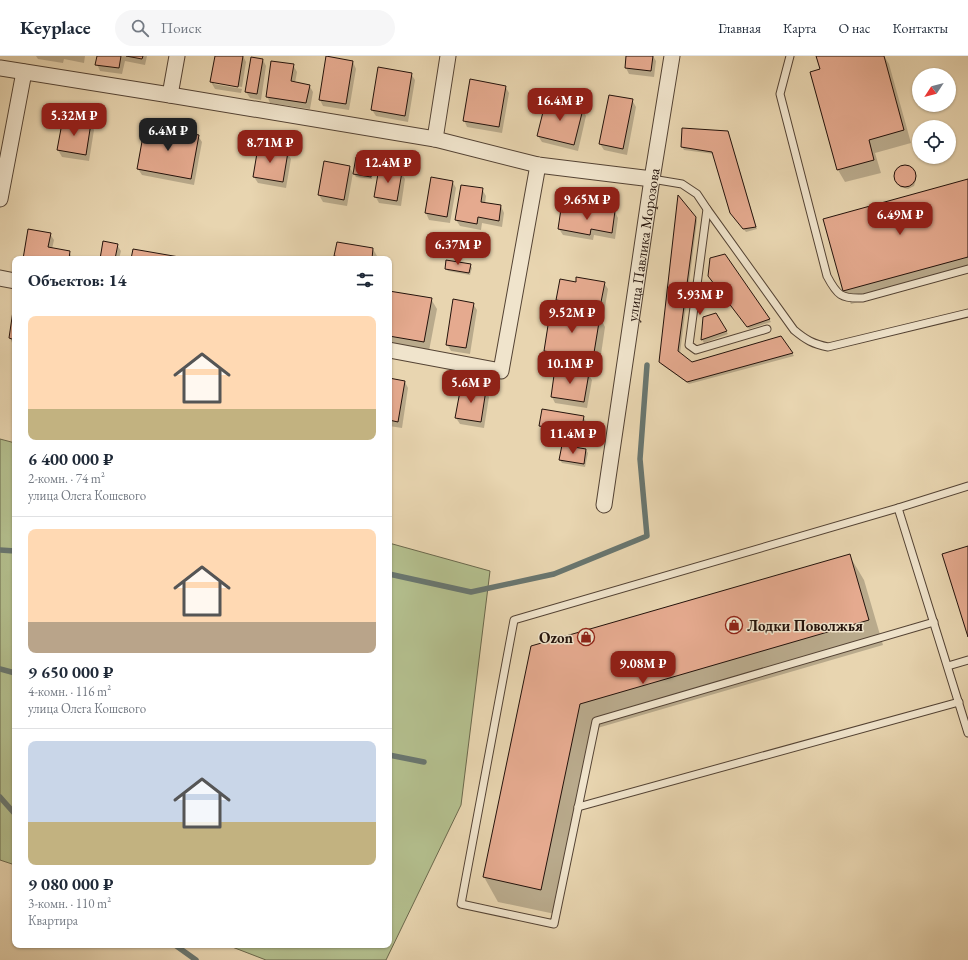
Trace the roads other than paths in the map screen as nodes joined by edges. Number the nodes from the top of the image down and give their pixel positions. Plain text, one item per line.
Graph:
1 (177, 56) edge
2 (448, 56) edge
3 (672, 56) edge
4 (790, 56) edge
5 (0, 68) edge
6 (24, 72) junction
7 (170, 94) junction
8 (435, 139) junction
9 (538, 165) junction
10 (652, 179) junction
11 (0, 199) edge
12 (707, 210) junction
13 (968, 269) edge
14 (0, 278) edge
15 (12, 280) edge
16 (968, 313) edge
17 (766, 329) dead end
18 (392, 351) edge
19 (968, 486) edge
20 (604, 505) dead end
21 (898, 508) junction
22 (934, 622) junction
23 (968, 660) edge
24 (948, 666) junction
25 (959, 702) junction
26 (968, 733) edge
27 (578, 807) junction

1 - 7 street
2 - 8 street
3 - 10 street, улица Павлика Морозова
4 - 13 lane
5 - 6 street
6 - 7 street
6 - 11 street
7 - 8 street
8 - 9 street
9 - 10 street
9 - 18 street
10 - 12 lane
10 - 20 street, улица Павлика Морозова
12 - 16 lane
12 - 17 lane
14 - 15 street
19 - 21 lane
21 - 22 lane
21 - 27 lane
22 - 24 lane
22 - 27 lane
23 - 24 lane
24 - 25 lane
25 - 26 lane
25 - 27 lane

